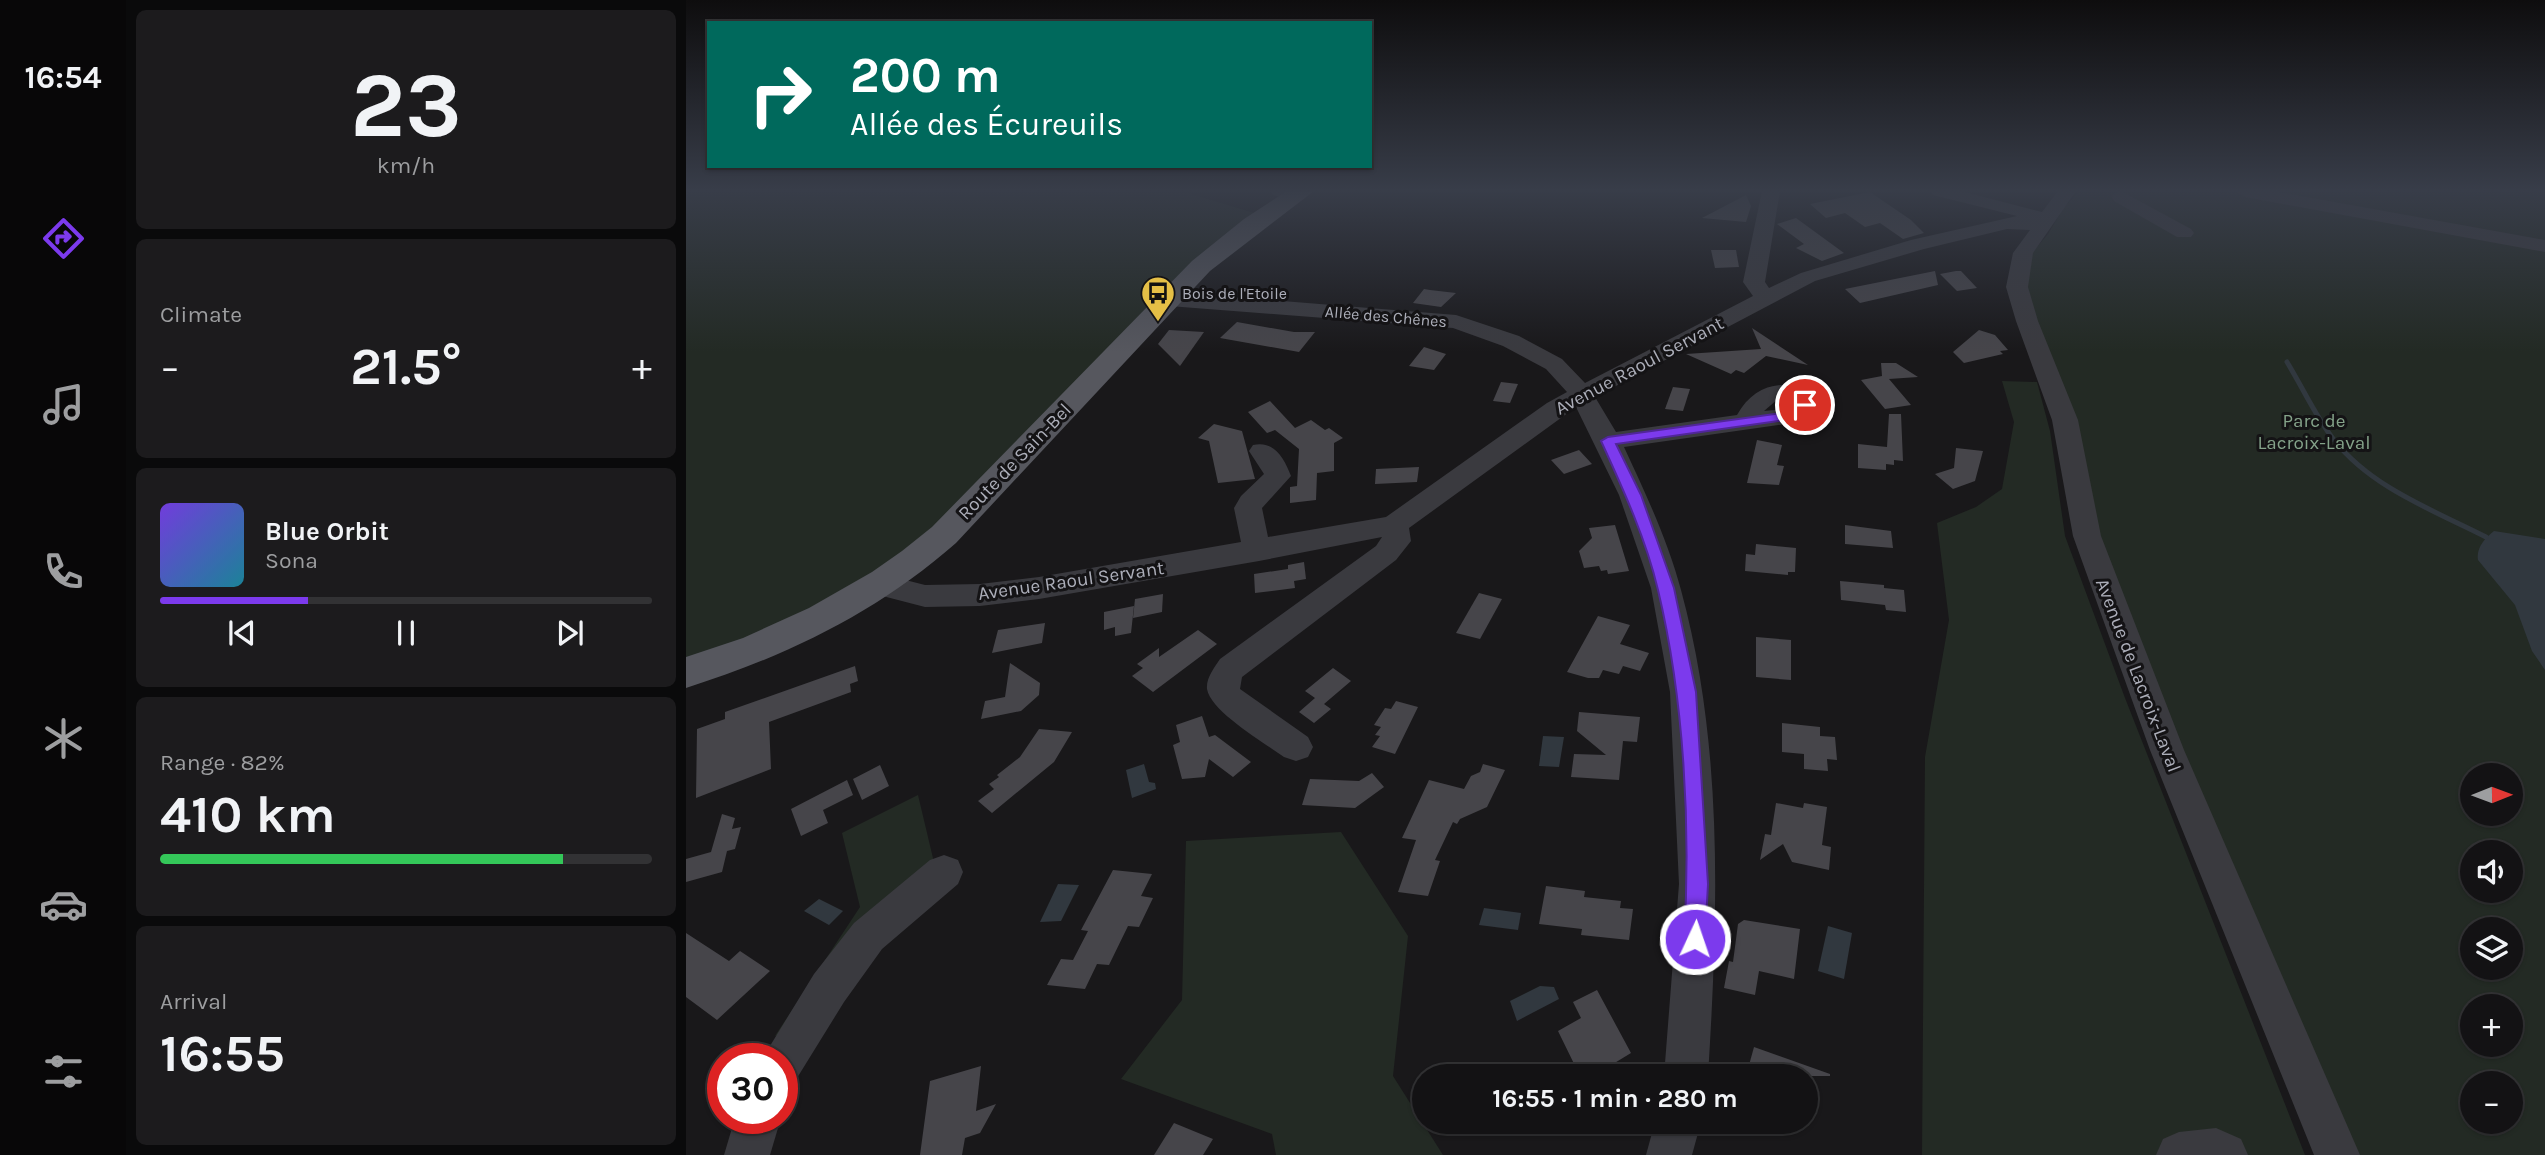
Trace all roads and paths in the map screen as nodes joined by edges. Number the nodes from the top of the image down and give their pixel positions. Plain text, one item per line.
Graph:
1 (1227, 245) edge
2 (1761, 245) edge
3 (1916, 245) edge
4 (2028, 245) edge
5 (1765, 298) junction
6 (1169, 299) junction
7 (1581, 393) junction
8 (1747, 420) dead end
9 (1608, 441) junction
10 (1262, 451) dead end
11 (1394, 526) junction
12 (1259, 551) junction
13 (882, 585) junction
14 (686, 673) edge
15 (1296, 747) dead end
16 (944, 873) dead end
17 (795, 1043) edge
18 (1687, 1064) edge
19 (753, 1134) edge
20 (1675, 1134) edge
21 (747, 1155) edge
22 (1669, 1155) edge
23 (2179, 1155) edge
24 (2225, 1155) edge
25 (2337, 1155) edge

1 - 6 main road, Route de Sain-Bel
2 - 5 street
3 - 5 street, Avenue Raoul Servant
4 - 25 street, Avenue de Lacroix-Laval
5 - 7 street, Avenue Raoul Servant
6 - 7 street, Allée des Chênes
6 - 13 main road, Route de Sain-Bel
7 - 9 street, Allée des Chênes
7 - 11 street, Avenue Raoul Servant
8 - 9 street
9 - 18 street, Allée des Chênes
10 - 12 street
11 - 12 street, Avenue Raoul Servant
11 - 15 street
12 - 13 street, Avenue Raoul Servant
13 - 14 main road, Route de Sain-Bel
16 - 17 street
19 - 21 street
20 - 22 street
23 - 24 street

